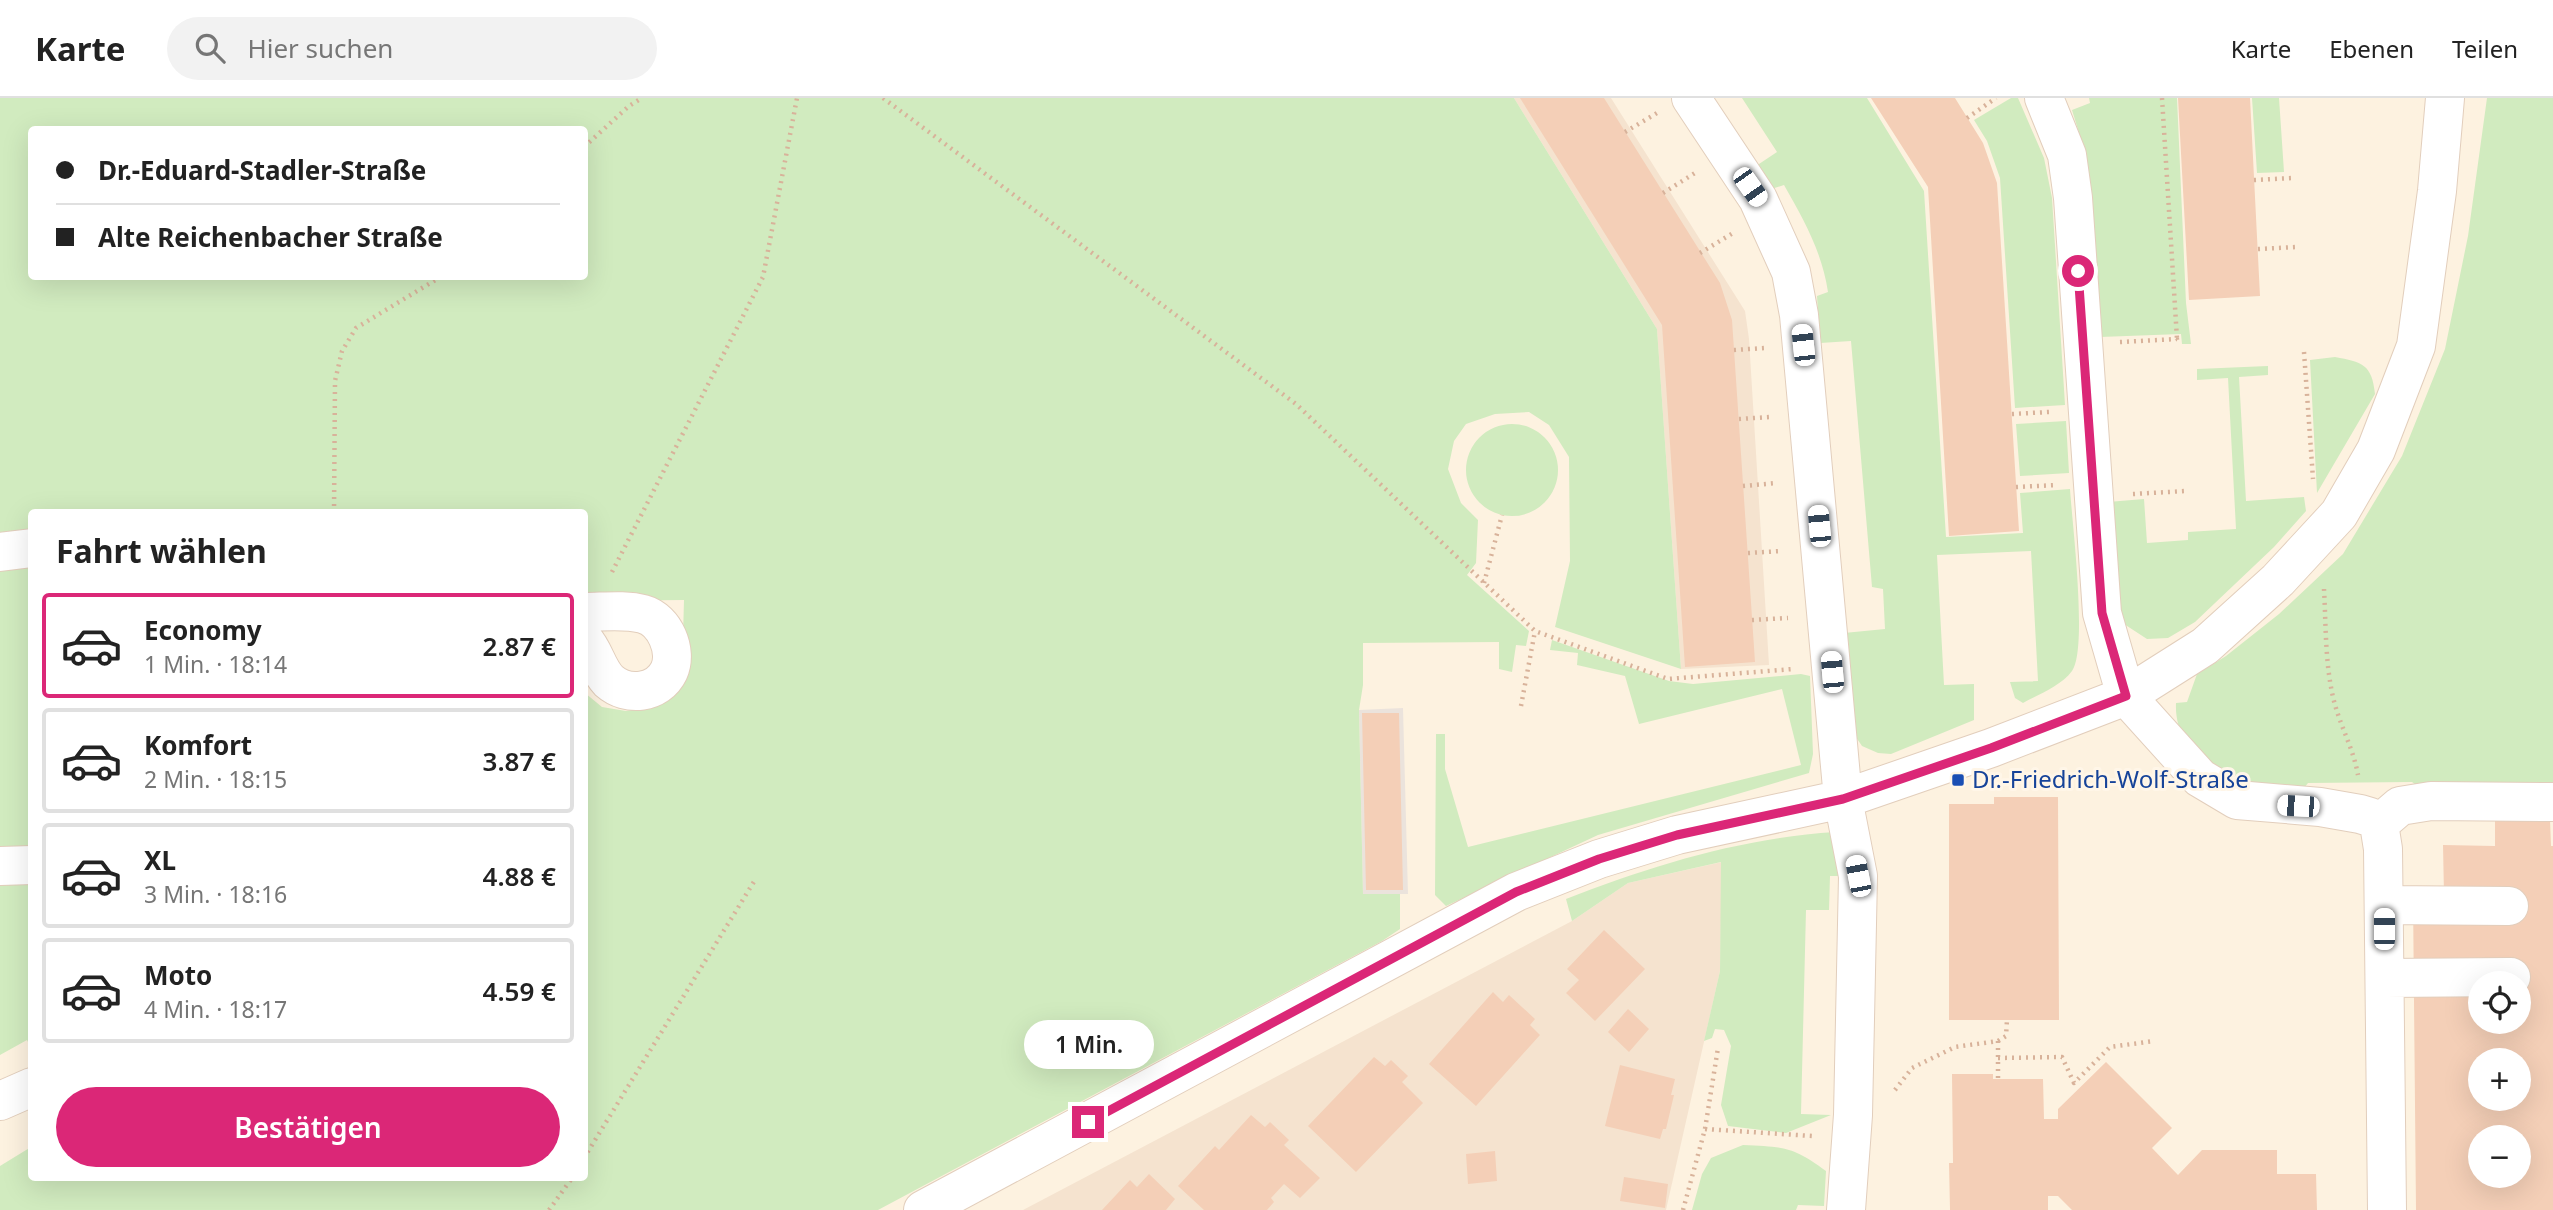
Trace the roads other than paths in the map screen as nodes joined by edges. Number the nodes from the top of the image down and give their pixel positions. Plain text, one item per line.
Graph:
1 (2044, 98) edge
2 (2445, 98) edge
3 (1675, 105) edge
4 (28, 548) edge
5 (0, 552) edge
6 (2126, 696) junction
7 (1843, 799) junction
8 (2553, 802) edge
9 (2378, 824) junction
10 (0, 866) edge
11 (28, 866) edge
12 (2384, 905) junction
13 (2509, 906) dead end
14 (2468, 977) edge
15 (2385, 978) junction
16 (28, 1089) edge
17 (0, 1101) edge
18 (923, 1210) edge
19 (1846, 1210) edge
20 (2387, 1210) edge

1 - 6 street
2 - 6 street
3 - 7 street
4 - 5 street
6 - 7 street
6 - 9 street
7 - 18 street
7 - 19 street
8 - 9 street
9 - 12 street
10 - 11 street
12 - 13 street
12 - 15 street
14 - 15 street
15 - 20 street
16 - 17 street

